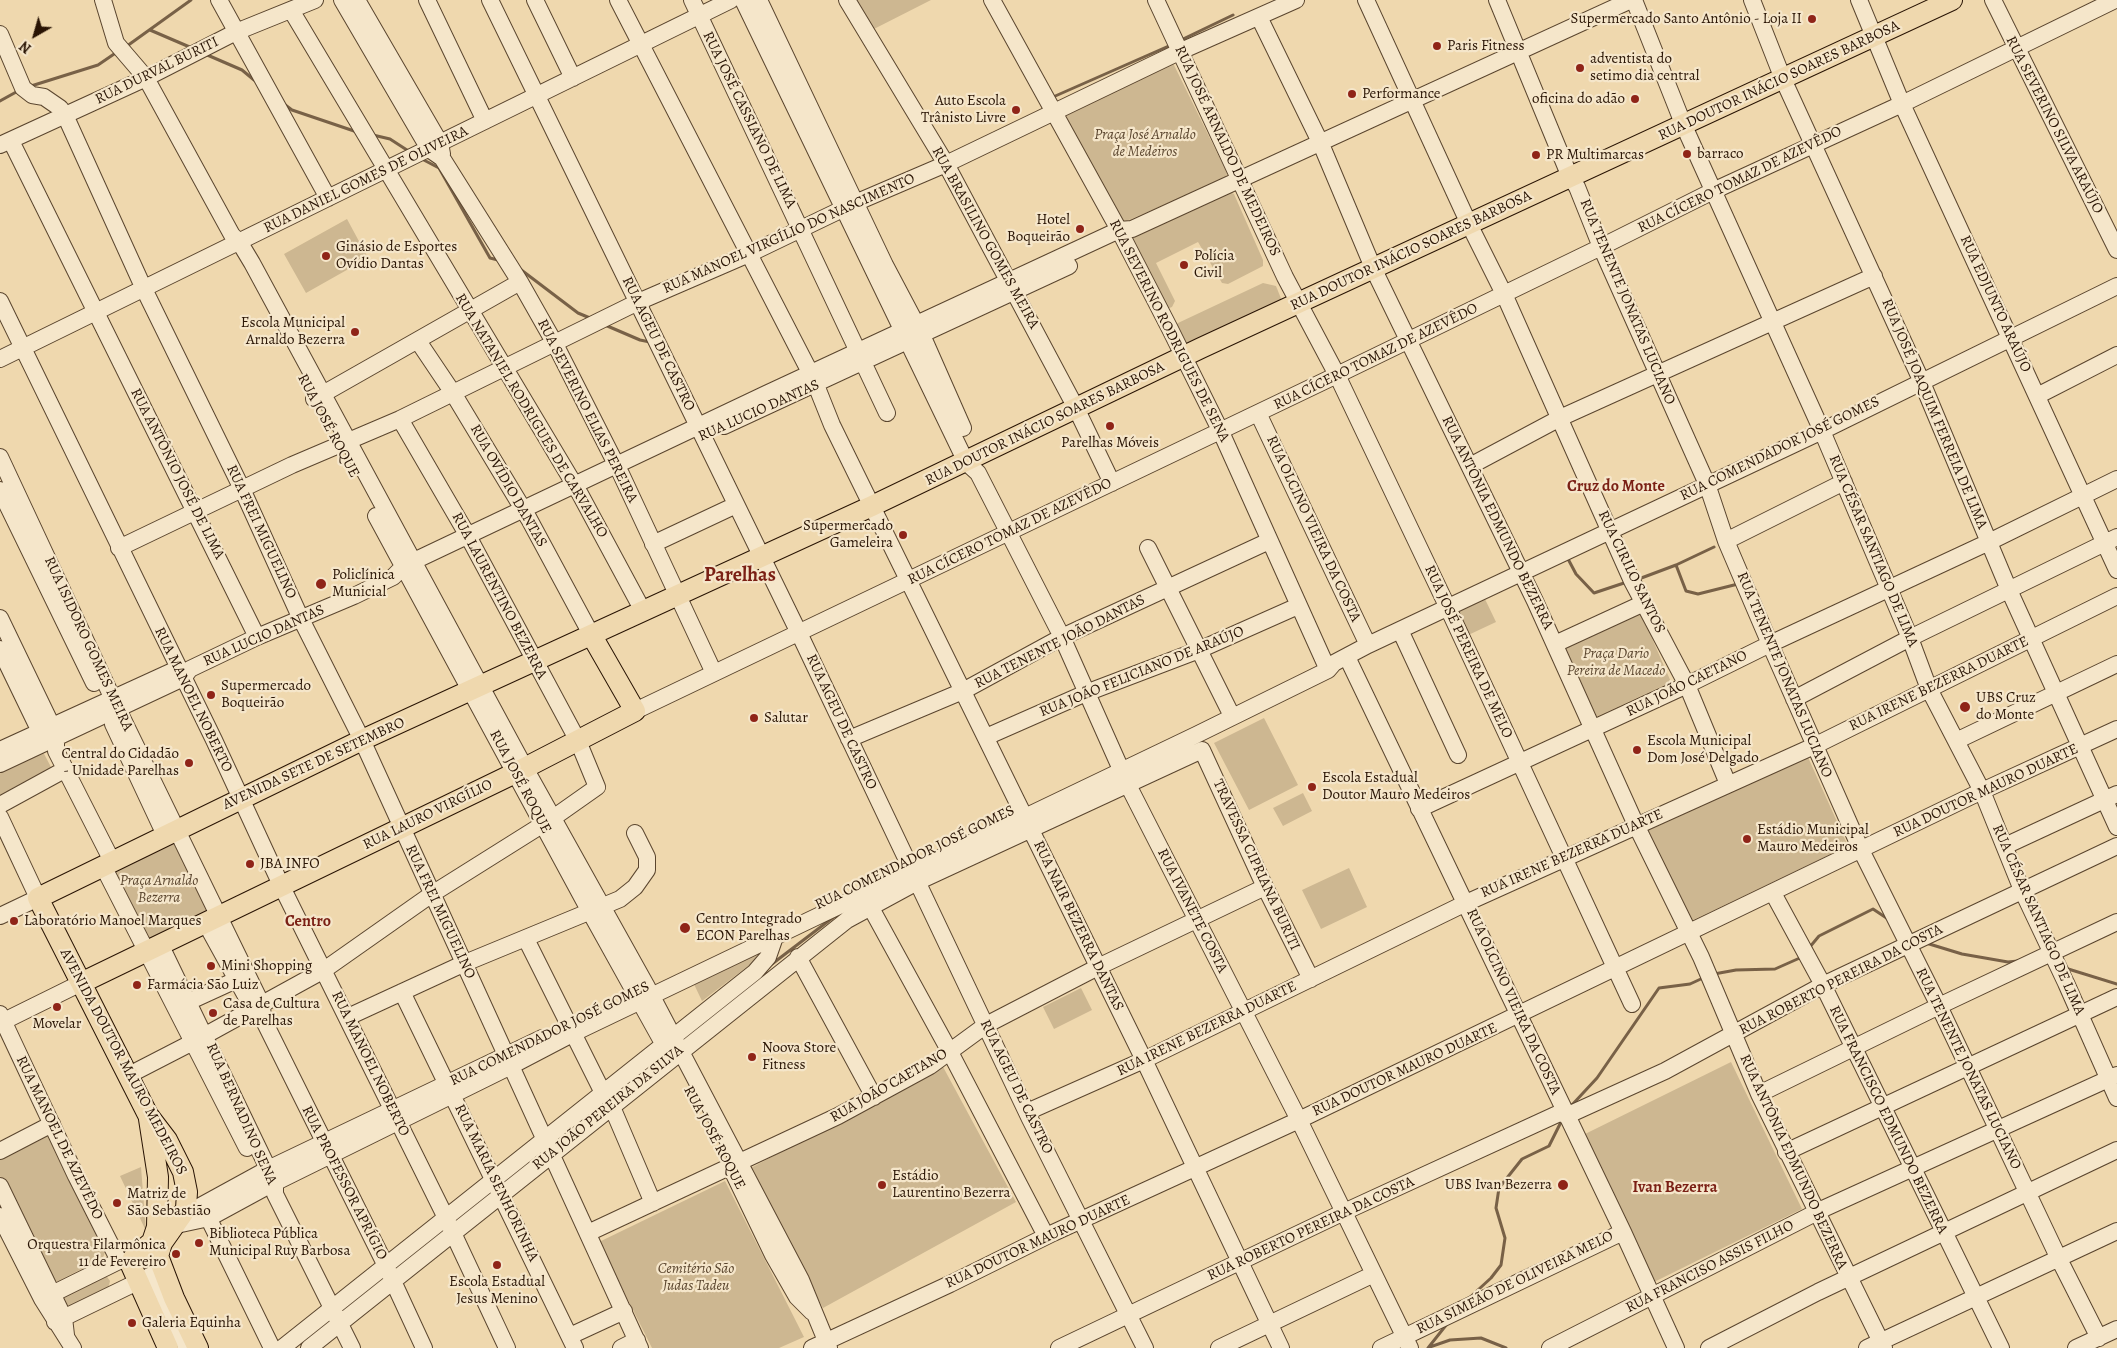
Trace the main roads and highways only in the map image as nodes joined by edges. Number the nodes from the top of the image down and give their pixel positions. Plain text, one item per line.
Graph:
1 (1939, 3) edge
2 (761, 556) joint
3 (592, 636) junction
4 (38, 898) joint
5 (81, 983) junction
6 (148, 1115) junction
7 (181, 1218) junction
8 (143, 1260) junction
9 (168, 1348) edge
10 (198, 1348) edge

1 - 2 main road, RUA DOUTOR INÁCIO SOARES BARBOSA
2 - 3 main road, AVENIDA SETE DE SETEMBRO
3 - 4 main road, AVENIDA SETE DE SETEMBRO
3 - 5 main road, RUA LAURO VIRGÍLIO
4 - 5 main road, AVENIDA DOUTOR MAURO MEDEIROS
5 - 6 main road, AVENIDA DOUTOR MAURO MEDEIROS
6 - 7 main road
6 - 7 main road, AVENIDA DOUTOR MAURO MEDEIROS
7 - 8 main road
8 - 9 main road
8 - 10 main road

